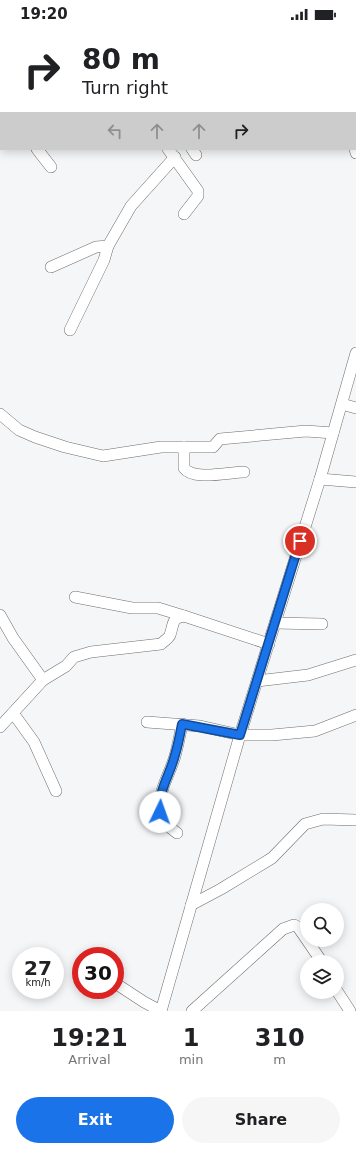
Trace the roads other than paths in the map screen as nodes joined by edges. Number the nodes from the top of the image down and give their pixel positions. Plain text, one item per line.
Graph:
1 (38, 150) edge
2 (172, 153) edge
3 (52, 167) dead end
4 (184, 214) dead end
5 (108, 246) junction
6 (51, 267) dead end
7 (70, 330) dead end
8 (356, 353) edge
9 (342, 404) junction
10 (356, 408) edge
11 (0, 414) edge
12 (333, 433) junction
13 (184, 447) junction
14 (244, 472) dead end
15 (320, 479) junction
16 (356, 482) edge
17 (75, 597) dead end
18 (0, 615) edge
19 (184, 616) junction
20 (275, 623) junction
21 (322, 624) dead end
22 (269, 644) junction
23 (356, 660) edge
24 (43, 680) junction
25 (257, 681) junction
26 (12, 713) junction
27 (356, 715) edge
28 (147, 722) dead end
29 (182, 724) junction
30 (0, 727) edge
31 (240, 735) junction
32 (56, 791) dead end
33 (356, 820) edge
34 (177, 833) dead end
35 (191, 906) junction
36 (317, 955) edge
37 (124, 989) edge
38 (342, 999) edge
39 (161, 1011) edge
40 (192, 1011) edge
41 (350, 1011) edge

1 - 3 street
2 - 4 street
2 - 5 street
5 - 6 street
5 - 7 street
8 - 9 street
9 - 10 street
9 - 12 street
11 - 13 street
12 - 13 street
12 - 15 street
13 - 14 street
15 - 16 street
15 - 20 street
17 - 19 street
18 - 24 street
19 - 22 street
19 - 24 street
20 - 21 street
20 - 22 street
22 - 25 street
23 - 25 street
24 - 26 street
25 - 31 street
26 - 30 street
26 - 32 street
27 - 31 street
28 - 29 street
29 - 31 street
29 - 34 street
31 - 35 street
33 - 35 street
35 - 39 street
36 - 40 street
37 - 39 street
38 - 41 street

